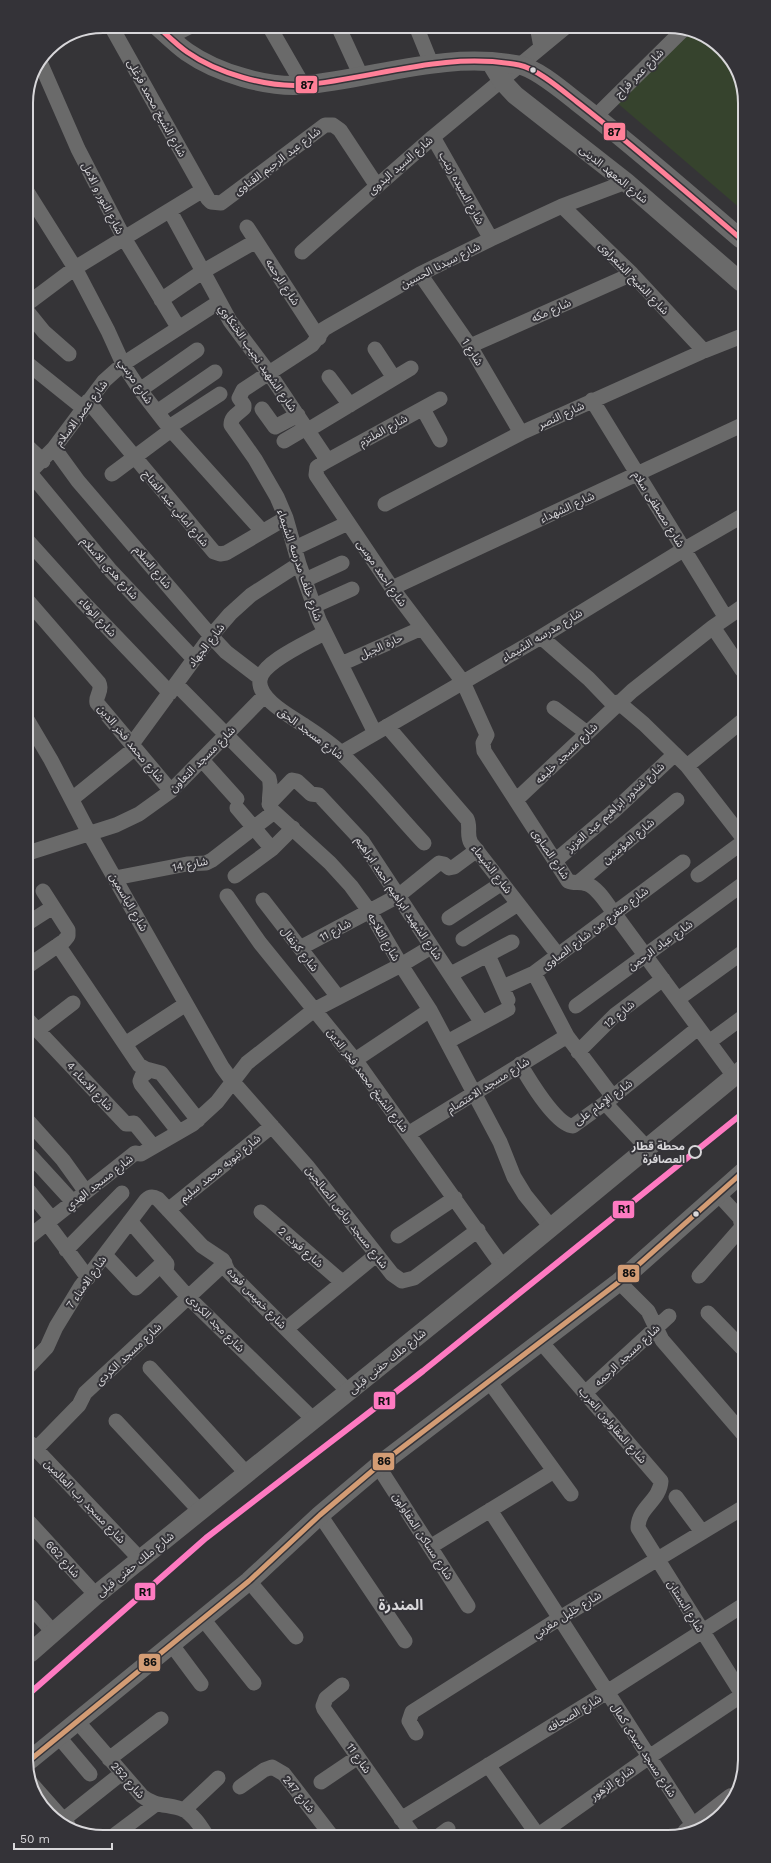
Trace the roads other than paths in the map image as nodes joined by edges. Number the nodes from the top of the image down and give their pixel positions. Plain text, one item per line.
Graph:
1 (114, 33) edge
2 (165, 33) edge
3 (273, 33) edge
4 (341, 33) edge
5 (419, 33) edge
6 (538, 33) edge
7 (558, 33) edge
8 (679, 34) edge
9 (541, 47) junction
10 (431, 63) junction
11 (491, 63) junction
12 (520, 65) junction
13 (43, 68) edge
14 (361, 76) junction
15 (502, 81) junction
16 (303, 85) junction
17 (596, 116) junction
18 (434, 137) junction
19 (626, 182) junction
20 (377, 186) junction
21 (203, 190) junction
22 (33, 201) edge
23 (562, 206) junction
24 (170, 211) junction
25 (247, 227) dead end
26 (738, 236) edge
27 (124, 238) junction
28 (491, 239) junction
29 (256, 241) junction
30 (302, 252) dead end
31 (75, 268) junction
32 (202, 272) junction
33 (420, 274) junction
34 (632, 274) junction
35 (738, 279) edge
36 (33, 300) edge
37 (162, 300) junction
38 (219, 302) junction
39 (33, 318) edge
40 (178, 327) junction
41 (738, 337) edge
42 (318, 338) junction
43 (470, 346) junction
44 (375, 349) dead end
45 (197, 350) dead end
46 (704, 350) junction
47 (69, 354) dead end
48 (123, 364) junction
49 (33, 367) edge
50 (411, 368) dead end
51 (216, 372) dead end
52 (269, 373) junction
53 (329, 377) dead end
54 (394, 378) junction
55 (140, 390) junction
56 (220, 394) dead end
57 (440, 399) dead end
58 (592, 400) junction
59 (86, 404) junction
60 (350, 405) junction
61 (423, 408) junction
62 (262, 409) dead end
63 (157, 412) junction
64 (298, 415) junction
65 (738, 427) edge
66 (170, 429) junction
67 (307, 429) junction
68 (521, 433) junction
69 (440, 440) dead end
70 (284, 441) dead end
71 (54, 448) junction
72 (33, 452) edge
73 (134, 458) junction
74 (43, 461) junction
75 (325, 462) junction
76 (33, 470) edge
77 (112, 474) dead end
78 (637, 474) junction
79 (33, 479) edge
80 (385, 504) dead end
81 (286, 518) junction
82 (738, 518) edge
83 (348, 523) junction
84 (262, 531) junction
85 (33, 547) edge
86 (295, 548) junction
87 (683, 550) junction
88 (342, 563) dead end
89 (299, 564) junction
90 (305, 580) junction
91 (392, 588) junction
92 (352, 589) dead end
93 (314, 606) junction
94 (33, 607) edge
95 (738, 610) edge
96 (726, 618) junction
97 (713, 627) junction
98 (422, 628) junction
99 (324, 633) junction
100 (211, 636) junction
101 (541, 637) junction
102 (194, 659) junction
103 (341, 664) junction
104 (738, 664) edge
105 (260, 678) junction
106 (463, 682) junction
107 (173, 689) junction
108 (265, 695) junction
109 (617, 704) junction
110 (554, 708) dead end
111 (738, 724) edge
112 (33, 730) edge
113 (381, 730) junction
114 (587, 733) junction
115 (227, 734) junction
116 (133, 746) junction
117 (341, 753) junction
118 (675, 754) junction
119 (202, 760) junction
120 (687, 766) junction
121 (171, 791) junction
122 (72, 799) junction
123 (516, 800) junction
124 (677, 800) dead end
125 (272, 808) junction
126 (253, 828) junction
127 (293, 828) junction
128 (738, 832) edge
129 (89, 833) junction
130 (424, 844) dead end
131 (738, 846) edge
132 (272, 849) junction
133 (477, 850) junction
134 (33, 851) edge
135 (555, 861) junction
136 (683, 862) dead end
137 (698, 875) dead end
138 (235, 876) dead end
139 (115, 878) junction
140 (579, 882) junction
141 (502, 883) junction
142 (738, 888) edge
143 (43, 891) dead end
144 (227, 896) dead end
145 (398, 896) junction
146 (263, 900) dead end
147 (518, 904) junction
148 (53, 907) junction
149 (370, 912) junction
150 (614, 913) junction
151 (448, 918) dead end
152 (33, 920) edge
153 (463, 939) dead end
154 (512, 942) dead end
155 (58, 945) junction
156 (431, 947) junction
157 (300, 948) junction
158 (488, 954) junction
159 (558, 955) junction
160 (645, 955) junction
161 (738, 956) edge
162 (33, 958) edge
163 (401, 965) junction
164 (534, 973) junction
165 (451, 974) junction
166 (663, 979) junction
167 (338, 997) junction
168 (506, 999) junction
169 (678, 999) junction
170 (73, 1003) dead end
171 (186, 1004) junction
172 (576, 1006) dead end
173 (314, 1010) junction
174 (430, 1010) junction
175 (738, 1021) edge
176 (482, 1023) junction
177 (33, 1025) edge
178 (698, 1028) junction
179 (567, 1036) junction
180 (447, 1042) junction
181 (708, 1042) junction
182 (125, 1044) junction
183 (578, 1052) junction
184 (355, 1060) junction
185 (520, 1064) junction
186 (150, 1070) junction
187 (738, 1072) edge
188 (738, 1074) edge
189 (233, 1082) junction
190 (474, 1093) junction
191 (609, 1100) junction
192 (198, 1120) junction
193 (272, 1126) junction
194 (33, 1127) edge
195 (179, 1132) junction
196 (408, 1134) junction
197 (153, 1146) junction
198 (647, 1148) junction
199 (33, 1158) edge
200 (738, 1176) edge
201 (86, 1192) junction
202 (122, 1193) dead end
203 (717, 1193) junction
204 (33, 1197) edge
205 (455, 1198) junction
206 (146, 1200) joint
207 (73, 1202) junction
208 (168, 1210) junction
209 (261, 1212) dead end
210 (738, 1216) edge
211 (50, 1221) junction
212 (130, 1221) junction
213 (551, 1227) junction
214 (478, 1230) junction
215 (738, 1232) edge
216 (33, 1234) edge
217 (398, 1236) dead end
218 (66, 1250) junction
219 (105, 1255) junction
220 (376, 1255) junction
221 (165, 1261) junction
222 (225, 1263) junction
223 (503, 1267) junction
224 (699, 1276) dead end
225 (88, 1278) junction
226 (342, 1282) junction
227 (619, 1282) junction
228 (189, 1298) junction
229 (708, 1313) dead end
230 (669, 1316) dead end
231 (286, 1328) junction
232 (655, 1329) junction
233 (738, 1333) edge
234 (541, 1342) junction
235 (33, 1362) edge
236 (150, 1368) dead end
237 (489, 1381) junction
238 (349, 1392) junction
239 (585, 1393) junction
240 (314, 1420) junction
241 (116, 1421) dead end
242 (738, 1428) edge
243 (33, 1446) edge
244 (378, 1466) junction
245 (554, 1471) junction
246 (246, 1474) junction
247 (571, 1494) dead end
248 (676, 1497) dead end
249 (490, 1510) junction
250 (200, 1511) junction
251 (643, 1511) joint
252 (738, 1511) edge
253 (320, 1515) junction
254 (33, 1526) edge
255 (702, 1532) junction
256 (430, 1547) junction
257 (140, 1560) junction
258 (656, 1560) junction
259 (249, 1581) junction
260 (96, 1595) junction
261 (468, 1606) dead end
262 (33, 1609) edge
263 (738, 1609) edge
264 (560, 1618) junction
265 (203, 1619) junction
266 (53, 1632) junction
267 (702, 1632) junction
268 (296, 1637) dead end
269 (405, 1641) dead end
270 (172, 1645) junction
271 (33, 1650) edge
272 (254, 1683) dead end
273 (201, 1684) dead end
274 (342, 1685) dead end
275 (738, 1687) edge
276 (607, 1692) junction
277 (738, 1700) edge
278 (162, 1719) dead end
279 (77, 1721) junction
280 (416, 1733) dead end
281 (58, 1736) junction
282 (33, 1757) edge
283 (358, 1757) junction
284 (649, 1757) junction
285 (109, 1758) junction
286 (488, 1765) junction
287 (122, 1773) junction
288 (90, 1774) dead end
289 (218, 1778) dead end
290 (321, 1782) dead end
291 (240, 1788) dead end
292 (156, 1804) junction
293 (184, 1810) junction
294 (401, 1819) junction
295 (68, 1821) edge
296 (690, 1826) edge
297 (121, 1830) edge
298 (203, 1830) edge
299 (327, 1830) edge
300 (409, 1830) edge
301 (534, 1830) edge
302 (546, 1830) edge

1 - 21 street, شارع الشيخ محمد فرغلى
2 - 16 street
3 - 16 street
4 - 14 street
5 - 10 street
6 - 9 street
7 - 9 street, شارع السيد البدوى
8 - 17 street, شارع عمر فراج
9 - 12 street, شارع السيد البدوى
10 - 11 street
10 - 14 street
11 - 12 street
11 - 15 street, شارع المعهد الدينى
12 - 15 street, شارع السيد البدوى
12 - 17 street
13 - 27 street, شارع النور و الامل
14 - 16 street
15 - 18 street, شارع السيد البدوى
15 - 19 street, شارع المعهد الدينى
17 - 26 street
18 - 20 street, شارع السيد البدوى
18 - 28 street, شارع السيده زينب
19 - 23 street, شارع سيدنا الحسين
19 - 35 street, شارع المعهد الدينى
20 - 21 street, شارع عبد الرحيم القناوى
20 - 30 street, شارع السيد البدوى
21 - 24 street
22 - 31 street, شارع مرسي
23 - 28 street, شارع سيدنا الحسين
23 - 34 street, شارع الشيخ الشعراوى
24 - 27 street
24 - 32 street, شارع الشهيد نجيب الخنكاوي
25 - 29 street, شارع الرحمه
27 - 31 street
27 - 37 street, شارع النور و الامل
28 - 33 street, شارع سيدنا الحسين
29 - 32 street
29 - 42 street, شارع الرحمه
31 - 36 street
31 - 48 street, شارع مرسي
32 - 37 street
32 - 38 street, شارع الشهيد نجيب الخنكاوي
33 - 42 street, شارع سيدنا الحسين
33 - 43 street, شارع 1
34 - 43 street, شارع مكه
34 - 46 street, شارع الشيخ الشعراوى
37 - 40 street, شارع النور و الامل
38 - 40 street, شارع عصر الاسلام
38 - 52 street, شارع الشهيد نجيب الخنكاوي
39 - 47 street
40 - 48 street, شارع عصر الاسلام
41 - 46 street, شارع النصر
42 - 52 street, شارع سيدنا الحسين
43 - 68 street, شارع 1
44 - 54 street
45 - 55 street
46 - 58 street, شارع النصر
48 - 55 street, شارع مرسي
48 - 59 street, شارع عصر الاسلام
49 - 59 street, شارع اماني عبد الفتاح
50 - 54 street
51 - 63 street
52 - 64 street, شارع الشهيد نجيب الخنكاوي
52 - 81 street, شارع خلف مدرسه الشيماء
53 - 60 street
54 - 60 street
55 - 63 street, شارع مرسي
56 - 66 street
57 - 61 street, شارع الملتزم
58 - 68 street, شارع النصر
58 - 78 street, شارع مصطفى سلام
59 - 71 street, شارع عصر الاسلام
59 - 73 street, شارع اماني عبد الفتاح
60 - 67 street
61 - 69 street
61 - 75 street, شارع الملتزم
62 - 64 street
63 - 66 street, شارع مرسي
64 - 67 street, شارع الشهيد نجيب الخنكاوي
65 - 78 street, شارع الشهداء
66 - 73 street
66 - 84 street, شارع مرسي
67 - 70 street
67 - 75 street, شارع الشهيد نجيب الخنكاوي
68 - 80 street, شارع النصر
71 - 74 street, شارع عصر الاسلام
71 - 100 street, شارع السلام
72 - 74 street
73 - 77 street
73 - 84 street, شارع اماني عبد الفتاح
74 - 76 street, شارع عصر الاسلام
75 - 83 street, شارع احمد موسى
78 - 87 street, شارع مصطفى سلام
78 - 91 street, شارع الشهداء
79 - 102 street, شارع هدي الاسلام
81 - 84 street, شارع اماني عبد الفتاح
81 - 86 street, شارع خلف مدرسه الشيماء
82 - 87 street, شارع مدرسه الشيماء
83 - 86 street
83 - 91 street, شارع احمد موسى
85 - 107 street, شارع الوفاء
86 - 89 street, شارع خلف مدرسه الشيماء
87 - 96 street, شارع مصطفى سلام
87 - 101 street, شارع مدرسه الشيماء
88 - 90 street
89 - 90 street, شارع خلف مدرسه الشيماء
89 - 100 street, شارع الجهاد
90 - 93 street, شارع خلف مدرسه الشيماء
91 - 98 street, شارع احمد موسى
92 - 93 street
93 - 99 street, شارع خلف مدرسه الشيماء
94 - 116 street, شارع محمد فخر الدين
95 - 96 street, شارع مسجد خليفه
96 - 97 street, شارع مسجد خليفه
97 - 104 street
97 - 109 street, شارع مسجد خليفه
98 - 103 street, حارة الجبل
98 - 106 street, شارع احمد موسى
99 - 103 street, شارع خلف مدرسه الشيماء
99 - 105 street
100 - 102 street, شارع الجهاد
100 - 105 street, شارع السلام
101 - 106 street, شارع مدرسه الشيماء
101 - 109 street
102 - 107 street, شارع الجهاد
103 - 113 street, شارع خلف مدرسه الشيماء
105 - 108 street
106 - 113 street, شارع مدرسه الشيماء
106 - 123 street, شارع الصاوى
107 - 115 street
107 - 116 street, شارع الجهاد
108 - 115 street, شارع مسجد التعاون
108 - 117 street, شارع مسجد الحق
109 - 114 street, شارع مسجد خليفه
109 - 118 street
110 - 114 street
111 - 120 street
112 - 122 street, شارع الياسمين
113 - 117 street, شارع مدرسه الشيماء
113 - 133 street, شارع الشيماء
114 - 123 street, شارع مسجد خليفه
115 - 119 street, شارع مسجد التعاون
115 - 125 street
116 - 121 street, شارع محمد فخر الدين
116 - 122 street, شارع الجهاد
117 - 130 street, شارع مسجد الحق
118 - 120 street
118 - 135 street, شارع غندور ابراهيم عبد العزيز
119 - 121 street, شارع مسجد التعاون
119 - 126 street
120 - 128 street
121 - 129 street, شارع مسجد التعاون
122 - 129 street, شارع الياسمين
123 - 135 street, شارع الصاوى
124 - 140 street, شارع المؤمنين
125 - 126 street, شارع 14
125 - 127 street, شارع الثلاجه
125 - 145 street, شارع الشهيد ابراهيم احمد ابراهيم
126 - 132 street
126 - 139 street, شارع 14
127 - 132 street
127 - 149 street, شارع الثلاجه
129 - 134 street, شارع مسجد التعاون
129 - 139 street, شارع الياسمين
131 - 137 street
132 - 138 street
133 - 141 street, شارع الشيماء
133 - 145 street, شارع 11
135 - 140 street, شارع الصاوى
136 - 150 street, شارع متفرع من شارع الصاوى
139 - 171 street, شارع الياسمين
140 - 150 street, شارع الصاوى
141 - 147 street, شارع الشيماء
141 - 151 street
142 - 160 street, شارع عباد الرحمن
143 - 148 street
144 - 173 street, شارع الشيخ محمد فخر الدين
145 - 149 street, شارع 11
145 - 156 street, شارع الشهيد ابراهيم احمد ابراهيم
146 - 157 street, شارع كرنفال
147 - 153 street
147 - 159 street, شارع الشيماء
148 - 152 street
148 - 155 street
149 - 157 street, شارع 11
149 - 163 street, شارع الثلاجه
150 - 159 street, شارع متفرع من شارع الصاوى
150 - 160 street, شارع الصاوى
154 - 158 street
155 - 162 street
155 - 182 street
156 - 163 street, شارع مسجد الهدي
156 - 165 street, شارع الشهيد ابراهيم احمد ابراهيم
157 - 167 street, شارع كرنفال
158 - 165 street
158 - 168 street
159 - 164 street, شارع متفرع من شارع الصاوى
160 - 166 street, شارع الصاوى
160 - 172 street, شارع عباد الرحمن
161 - 169 street
163 - 167 street, شارع مسجد الهدي
163 - 174 street, شارع الثلاجه
164 - 168 street, شارع متفرع من شارع الصاوى
164 - 179 street
165 - 176 street, شارع الشهيد ابراهيم احمد ابراهيم
166 - 169 street, شارع الصاوى
166 - 183 street, شارع 12
167 - 173 street, شارع مسجد الهدي
168 - 176 street, شارع متفرع من شارع الصاوى
169 - 178 street, شارع الصاوى
170 - 177 street
171 - 182 street
171 - 189 street, شارع الياسمين
173 - 184 street, شارع الشيخ محمد فخر الدين
173 - 189 street, شارع مسجد الهدي
174 - 180 street, شارع الثلاجه
174 - 184 street
175 - 181 street
176 - 180 street, شارع متفرع من شارع الصاوى
177 - 197 street, شارع الامناء 4
178 - 181 street, شارع الصاوى
178 - 191 street, شارع الإمام على
179 - 183 street
179 - 185 street, شارع مسجد الاعتصام
180 - 190 street, شارع الثلاجه
181 - 187 street, شارع الصاوى
182 - 186 street
183 - 191 street
184 - 196 street, شارع الشيخ محمد فخر الدين
185 - 190 street, شارع مسجد الاعتصام
185 - 191 street, شارع الإمام على
186 - 192 street
186 - 195 street
188 - 198 street, شارع ملك حفنى قبلى
189 - 192 street, شارع مسجد الهدي
189 - 193 street, شارع مسجد رياض الصالحين
190 - 196 street, شارع مسجد الاعتصام
190 - 213 street, شارع الثلاجه
191 - 198 street
192 - 195 street, شارع مسجد الهدي
193 - 208 street, شارع نبويه محمد سليم
193 - 220 street, شارع مسجد رياض الصالحين
194 - 201 street
195 - 197 street, شارع مسجد الهدي
196 - 205 street, شارع الشيخ محمد فخر الدين
197 - 201 street, شارع مسجد الهدي
198 - 213 street, شارع ملك حفنى قبلى
199 - 207 street
200 - 203 street
201 - 207 street, شارع مسجد الهدي
202 - 218 street
203 - 210 street
203 - 227 street
204 - 211 street
205 - 214 street, شارع الشيخ محمد فخر الدين
205 - 217 street
206 - 208 street, شارع خميس فوده
206 - 212 street, شارع الامناء 7
207 - 211 street, شارع مسجد الهدي
208 - 222 street, شارع خميس فوده
209 - 226 street, شارع فوده 2
211 - 216 street, شارع مسجد الهدي
211 - 218 street
212 - 219 street, شارع الامناء 7
212 - 221 street, شارع مجد الكردى
213 - 223 street, شارع ملك حفنى قبلى
214 - 220 street, شارع مسجد رياض الصالحين
214 - 223 street, شارع الشيخ محمد فخر الدين
215 - 224 street
218 - 225 street
219 - 221 street
219 - 225 street, شارع الامناء 7
220 - 226 street
221 - 228 street, شارع مجد الكردى
222 - 228 street, شارع مسجد الكردى
222 - 231 street, شارع خميس فوده
223 - 238 street, شارع ملك حفنى قبلى
225 - 235 street, شارع الامناء 7
226 - 231 street
227 - 232 street
227 - 234 street
228 - 240 street, شارع مجد الكردى
228 - 243 street, شارع مسجد الكردى
229 - 233 street
230 - 232 street, شارع مسجد الرحمه
231 - 238 street, شارع خميس فوده
232 - 239 street, شارع مسجد الرحمه
232 - 242 street
234 - 237 street
234 - 239 street, شارع المقاولون العرب
236 - 246 street
237 - 244 street
237 - 245 street
238 - 240 street, شارع ملك حفنى قبلى
239 - 251 street, شارع المقاولون العرب
240 - 246 street, شارع ملك حفنى قبلى
241 - 250 street
243 - 257 street, شارع مسجد رب العالمين
244 - 253 street
244 - 256 street, شارع مساكن المقاولون
245 - 247 street
245 - 249 street
246 - 250 street, شارع ملك حفنى قبلى
248 - 255 street
249 - 256 street
249 - 264 street, شارع مسجد سيدى كمال
250 - 257 street, شارع ملك حفنى قبلى
251 - 258 street, شارع البستان
252 - 255 street, شارع خليل مغربي
253 - 259 street
253 - 269 street
254 - 260 street, شارع 662
255 - 258 street, شارع خليل مغربي
256 - 261 street, شارع مساكن المقاولون
257 - 260 street, شارع ملك حفنى قبلى
258 - 264 street, شارع خليل مغربي
258 - 267 street, شارع البستان
259 - 265 street
259 - 268 street
260 - 266 street, شارع ملك حفنى قبلى
262 - 266 street
263 - 267 street, شارع الصحافه
264 - 276 street, شارع مسجد سيدى كمال
264 - 280 street, شارع خليل مغربي
265 - 270 street
265 - 272 street
266 - 271 street, شارع ملك حفنى قبلى
267 - 275 street, شارع البستان
267 - 276 street, شارع الصحافه
270 - 273 street
270 - 279 street
274 - 283 street, شارع 11
276 - 284 street, شارع مسجد سيدى كمال
276 - 286 street, شارع الصحافه
277 - 284 street, شارع الزهور
278 - 285 street
279 - 281 street
279 - 285 street, شارع 252
281 - 282 street
281 - 288 street
283 - 290 street
283 - 294 street, شارع 11
284 - 296 street, شارع مسجد سيدى كمال
284 - 302 street, شارع الزهور
285 - 287 street, شارع 252
286 - 294 street, شارع الصحافه
286 - 301 street
287 - 292 street, شارع 252
287 - 295 street
289 - 293 street
291 - 299 street, شارع 247
292 - 293 street, شارع 252
292 - 297 street
293 - 298 street
294 - 300 street, شارع 11

